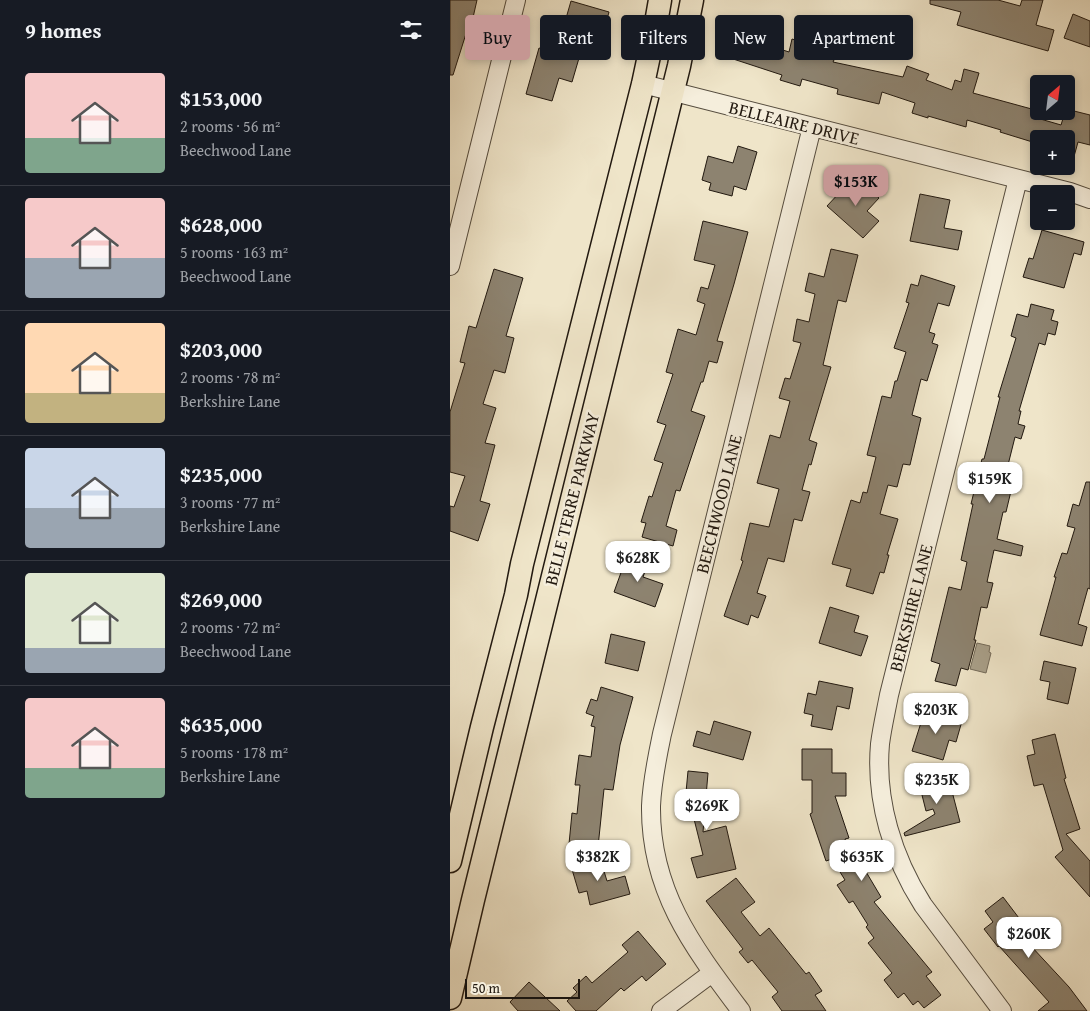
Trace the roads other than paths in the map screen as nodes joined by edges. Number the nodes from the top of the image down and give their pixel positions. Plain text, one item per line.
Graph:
1 (516, 0) edge
2 (660, 0) edge
3 (692, 0) edge
4 (643, 84) junction
5 (672, 91) junction
6 (812, 127) junction
7 (1018, 179) junction
8 (1090, 199) edge
9 (450, 266) edge
10 (450, 861) edge
11 (712, 973) junction
12 (450, 998) edge
13 (661, 1011) edge
14 (741, 1011) edge
15 (1002, 1011) edge

1 - 9 street
2 - 4 main road, BELLE TERRE PARKWAY
3 - 5 main road, BELLE TERRE PARKWAY
4 - 5 street, BELLEAIRE DRIVE
4 - 10 main road, BELLE TERRE PARKWAY
5 - 6 street, BELLEAIRE DRIVE
5 - 12 main road, BELLE TERRE PARKWAY
6 - 7 street, BELLEAIRE DRIVE
6 - 11 street, BEECHWOOD LANE
7 - 8 street, BELLEAIRE DRIVE
7 - 15 street, BERKSHIRE LANE
11 - 13 street
11 - 14 street, BEECHWOOD LANE

